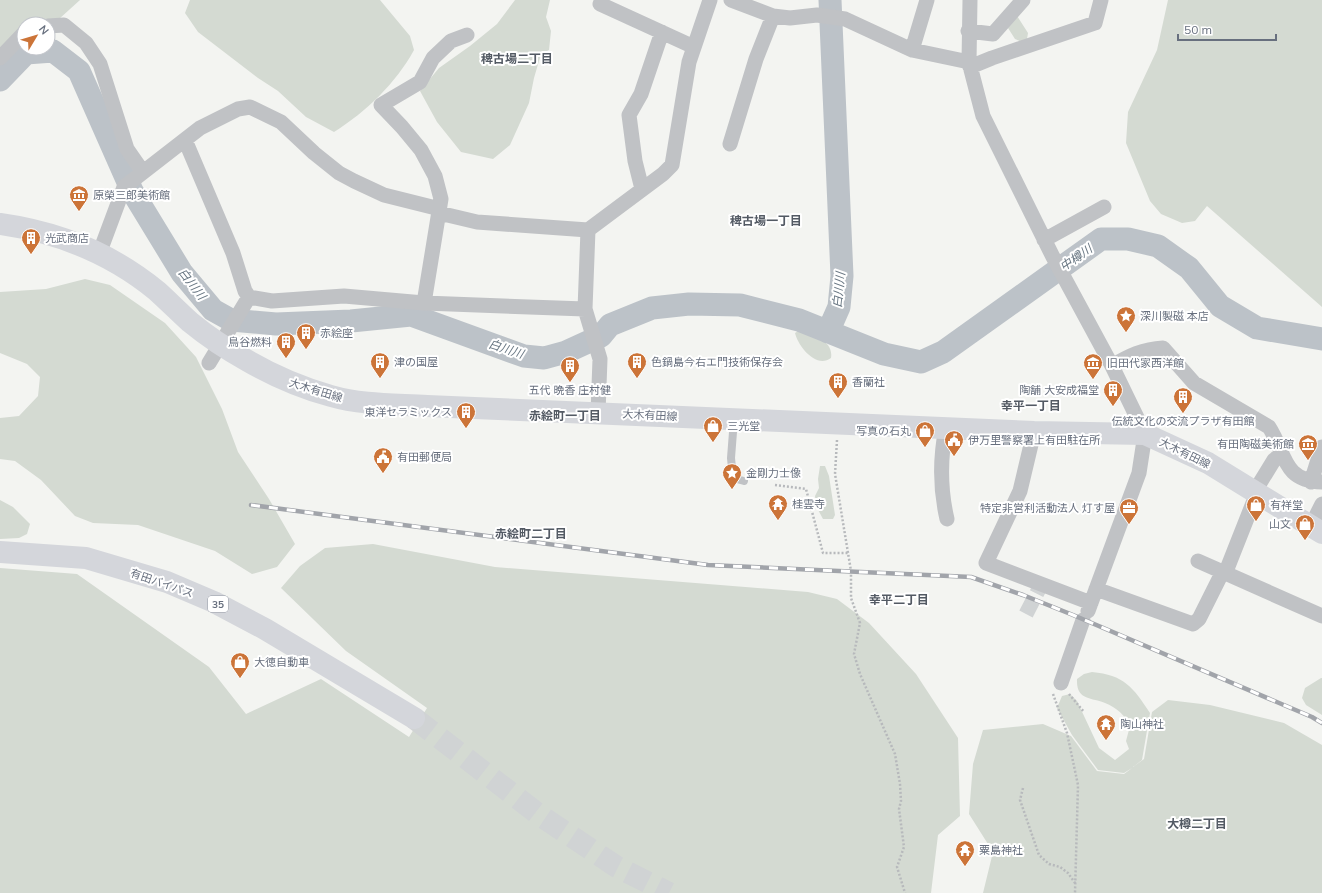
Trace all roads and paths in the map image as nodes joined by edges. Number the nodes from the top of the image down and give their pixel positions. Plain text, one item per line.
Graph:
1 (710, 0) edge
2 (731, 0) edge
3 (927, 0) edge
4 (970, 0) edge
5 (1023, 0) edge
6 (1101, 0) edge
7 (600, 4) dead end
8 (773, 16) junction
9 (56, 26) edge
10 (968, 31) junction
11 (662, 32) junction
12 (467, 35) dead end
13 (16, 41) edge
14 (694, 47) junction
15 (912, 50) junction
16 (0, 58) edge
17 (970, 64) junction
18 (184, 140) junction
19 (730, 144) dead end
20 (143, 172) junction
21 (642, 189) junction
22 (1104, 207) dead end
23 (439, 211) junction
24 (0, 224) edge
25 (588, 230) junction
26 (1044, 240) junction
27 (98, 254) junction
28 (249, 297) junction
29 (424, 303) junction
30 (585, 309) junction
31 (223, 338) junction
32 (209, 363) dead end
33 (1112, 366) junction
34 (598, 413) junction
35 (734, 419) junction
36 (837, 423) junction
37 (946, 428) junction
38 (1034, 432) junction
39 (1145, 434) junction
40 (1322, 447) edge
41 (1280, 455) junction
42 (744, 481) dead end
43 (1316, 482) edge
44 (775, 485) dead end
45 (1256, 492) junction
46 (1322, 504) edge
47 (946, 519) dead end
48 (1317, 530) edge
49 (0, 552) edge
50 (848, 553) junction
51 (1198, 561) dead end
52 (1223, 573) junction
53 (1089, 605) junction
54 (1322, 616) edge
55 (1061, 683) junction
56 (1084, 712) dead end
57 (414, 718) tunnel mouth
58 (1023, 788) dead end
59 (1075, 883) junction
60 (905, 893) edge
61 (1075, 893) edge

1 - 14 street
2 - 8 street
3 - 15 street
4 - 10 street
5 - 10 street
6 - 17 street
7 - 11 street
8 - 15 street
8 - 19 street
9 - 20 street
10 - 17 street
11 - 14 street
11 - 21 street
12 - 23 street
13 - 16 street
14 - 21 street
15 - 17 street
17 - 26 street
18 - 20 street
18 - 23 street
18 - 28 street
20 - 27 street
21 - 25 street
22 - 26 street
23 - 25 street
23 - 29 street
24 - 27 main road, 大木有田線
25 - 30 street
26 - 33 street
27 - 31 main road, 大木有田線
28 - 29 street
28 - 31 street
29 - 30 street
30 - 34 street
31 - 32 street
31 - 34 main road, 大木有田線
33 - 39 street
33 - 41 street
34 - 35 main road, 大木有田線
35 - 36 main road, 大木有田線
35 - 42 lane
36 - 37 main road, 大木有田線
36 - 50 path
37 - 38 main road, 大木有田線
37 - 47 street
38 - 39 main road, 大木有田線
38 - 53 street
39 - 45 main road, 大木有田線
39 - 53 street
40 - 43 street
41 - 43 street
41 - 45 street
44 - 50 path
45 - 48 main road, 大木有田線
45 - 52 street
46 - 48 street
49 - 57 main road, 有田バイパス / 35
50 - 60 path
51 - 52 street
52 - 53 street
52 - 54 street
53 - 55 street
55 - 56 path
55 - 59 path
58 - 59 path
59 - 61 path

